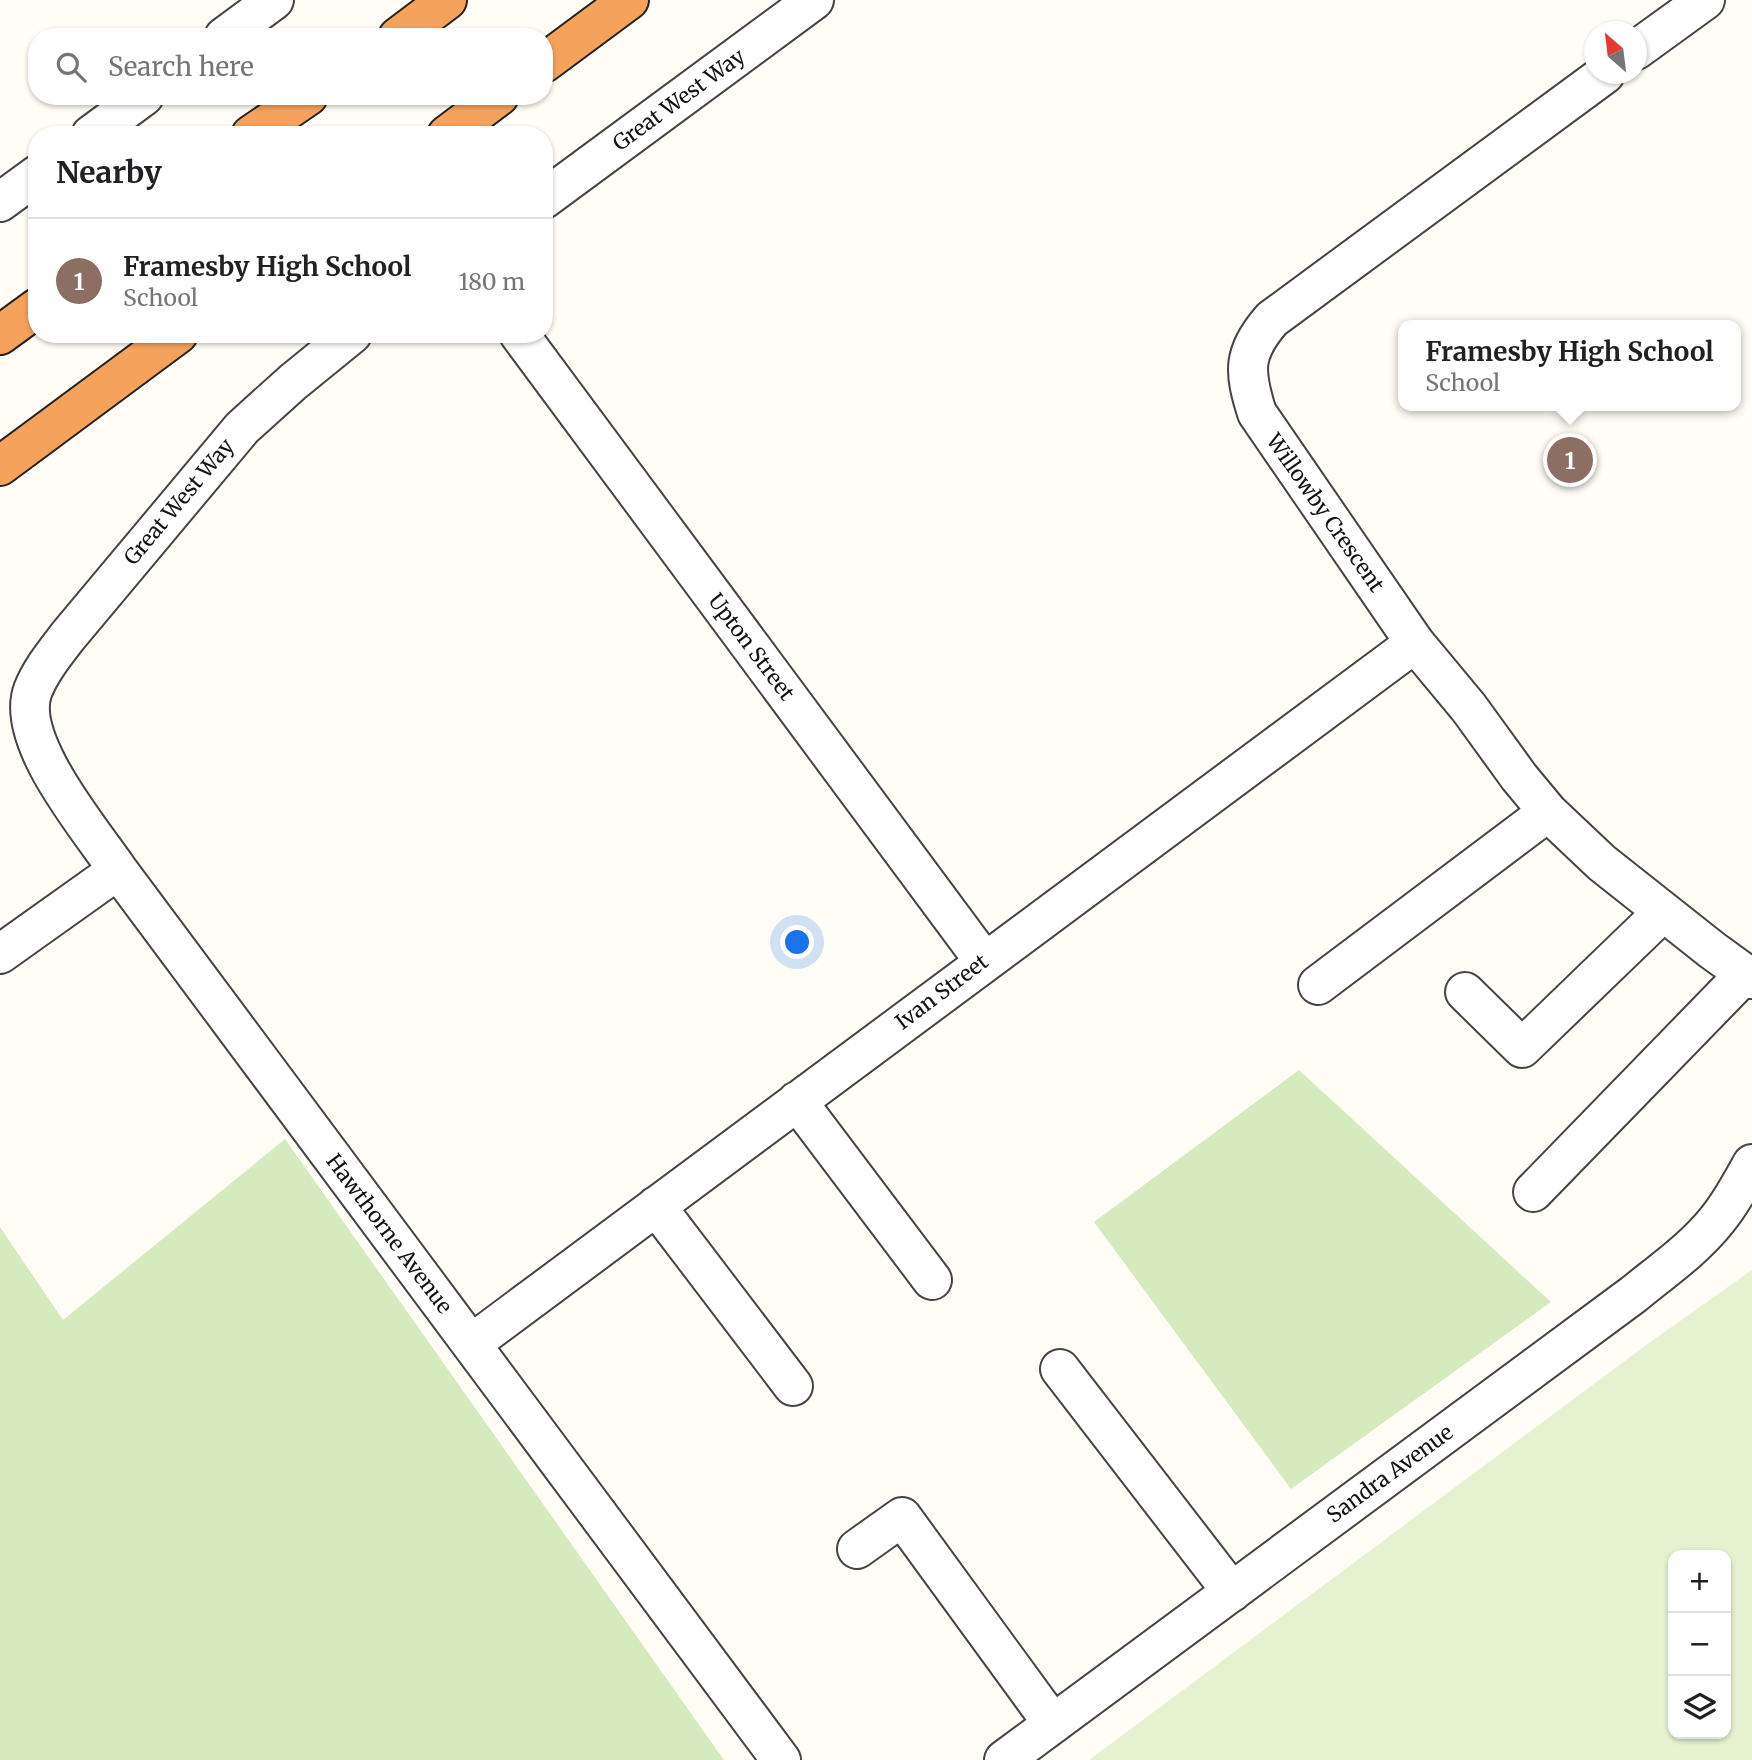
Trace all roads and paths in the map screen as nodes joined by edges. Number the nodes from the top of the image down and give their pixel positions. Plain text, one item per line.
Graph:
1 (629, 0) edge
2 (814, 0) edge
3 (1705, 0) edge
4 (265, 3) edge
5 (235, 28) edge
6 (1647, 42) edge
7 (553, 56) edge
8 (1591, 84) edge
9 (132, 105) edge
10 (295, 105) edge
11 (306, 105) edge
12 (487, 105) edge
13 (103, 126) edge
14 (264, 126) edge
15 (279, 126) edge
16 (459, 126) edge
17 (28, 182) edge
18 (553, 192) edge
19 (0, 202) edge
20 (28, 287) edge
21 (0, 306) edge
22 (28, 315) edge
23 (0, 335) edge
24 (166, 343) edge
25 (341, 343) edge
26 (526, 343) edge
27 (0, 466) edge
28 (1415, 642) junction
29 (32, 693) joint
30 (1548, 812) junction
31 (118, 870) junction
32 (1663, 912) junction
33 (0, 954) edge
34 (984, 961) junction
35 (1748, 976) edge
36 (1318, 985) dead end
37 (1465, 992) dead end
38 (797, 1101) junction
39 (1752, 1164) edge
40 (1533, 1192) dead end
41 (656, 1206) junction
42 (932, 1280) dead end
43 (471, 1344) junction
44 (1060, 1369) dead end
45 (793, 1387) dead end
46 (857, 1549) dead end
47 (1232, 1592) junction
48 (1053, 1724) junction
49 (781, 1760) edge
50 (1004, 1760) edge

1 - 7 highway
2 - 18 street, Great West Way
3 - 6 street
4 - 5 street
8 - 28 street, Willowby Crescent
9 - 13 street
10 - 14 highway
11 - 15 highway
12 - 16 highway
17 - 19 street
20 - 21 highway
22 - 23 highway
24 - 27 highway
25 - 29 street, Great West Way
26 - 34 street, Upton Street
28 - 30 street, Willowby Crescent
28 - 34 street, Ivan Street
29 - 31 street, Hawthorne Avenue
30 - 32 street, Willowby Crescent
30 - 36 street
31 - 33 street
31 - 43 street, Hawthorne Avenue
32 - 35 street, Willowby Crescent
32 - 37 street
34 - 38 street, Ivan Street
35 - 40 street
38 - 41 street, Ivan Street
38 - 42 street
39 - 47 street, Sandra Avenue
41 - 43 street, Ivan Street
41 - 45 street
43 - 49 street, Hawthorne Avenue
44 - 47 street
46 - 48 street
47 - 48 street, Sandra Avenue
48 - 50 street, Sandra Avenue

